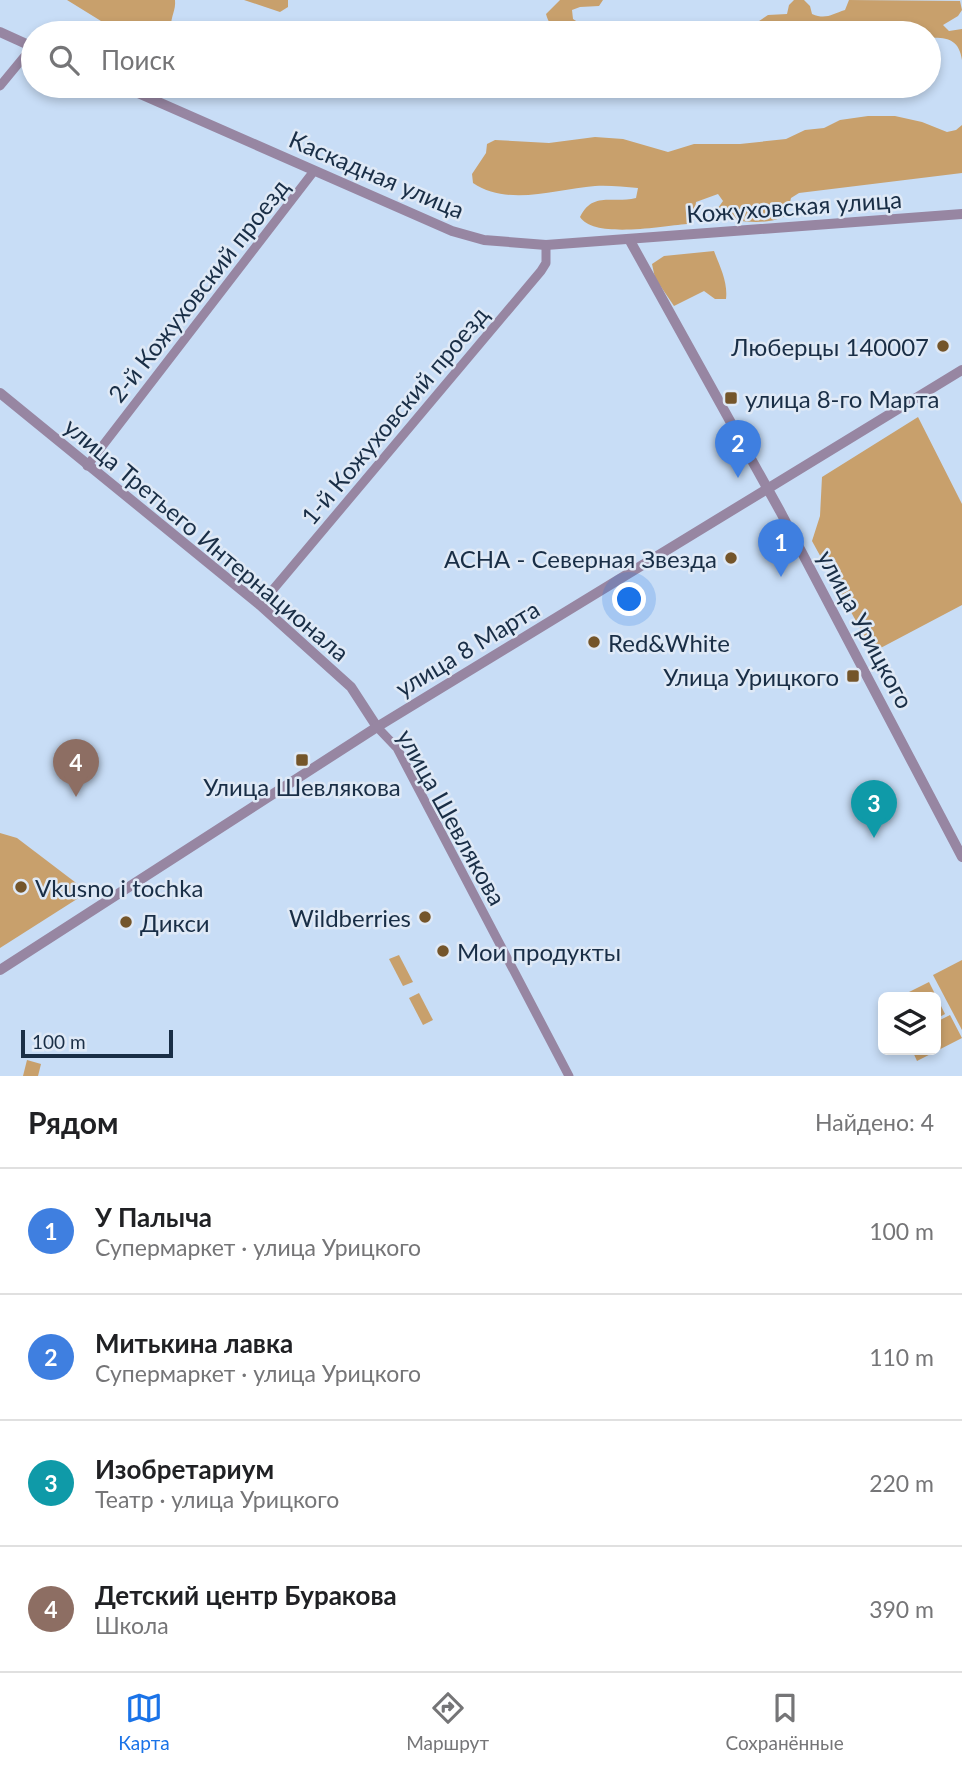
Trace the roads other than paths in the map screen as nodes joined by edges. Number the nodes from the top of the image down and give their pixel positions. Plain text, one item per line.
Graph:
1 (0, 32) edge
2 (21, 42) edge
3 (21, 61) edge
4 (0, 86) edge
5 (149, 98) edge
6 (314, 171) junction
7 (962, 214) edge
8 (629, 239) junction
9 (546, 245) junction
10 (962, 370) edge
11 (0, 393) edge
12 (87, 466) junction
13 (767, 489) junction
14 (260, 605) junction
15 (377, 727) junction
16 (962, 857) edge
17 (0, 970) edge
18 (569, 1076) edge

1 - 2 street
3 - 4 street
5 - 6 street, Каскадная улица
6 - 9 street, Каскадная улица
6 - 12 street, 2-й Кожуховский проезд
7 - 8 street, Кожуховская улица
8 - 9 street, Каскадная улица
8 - 13 street, улица Урицкого
9 - 14 street, 1-й Кожуховский проезд
10 - 13 street, улица 8 Марта
11 - 12 street, улица Третьего Интернационала
12 - 14 street, улица Третьего Интернационала
13 - 15 street, улица 8 Марта
13 - 16 street, улица Урицкого
14 - 15 street, улица Третьего Интернационала
15 - 17 street, улица 8 Марта
15 - 18 street, улица Шевлякова

